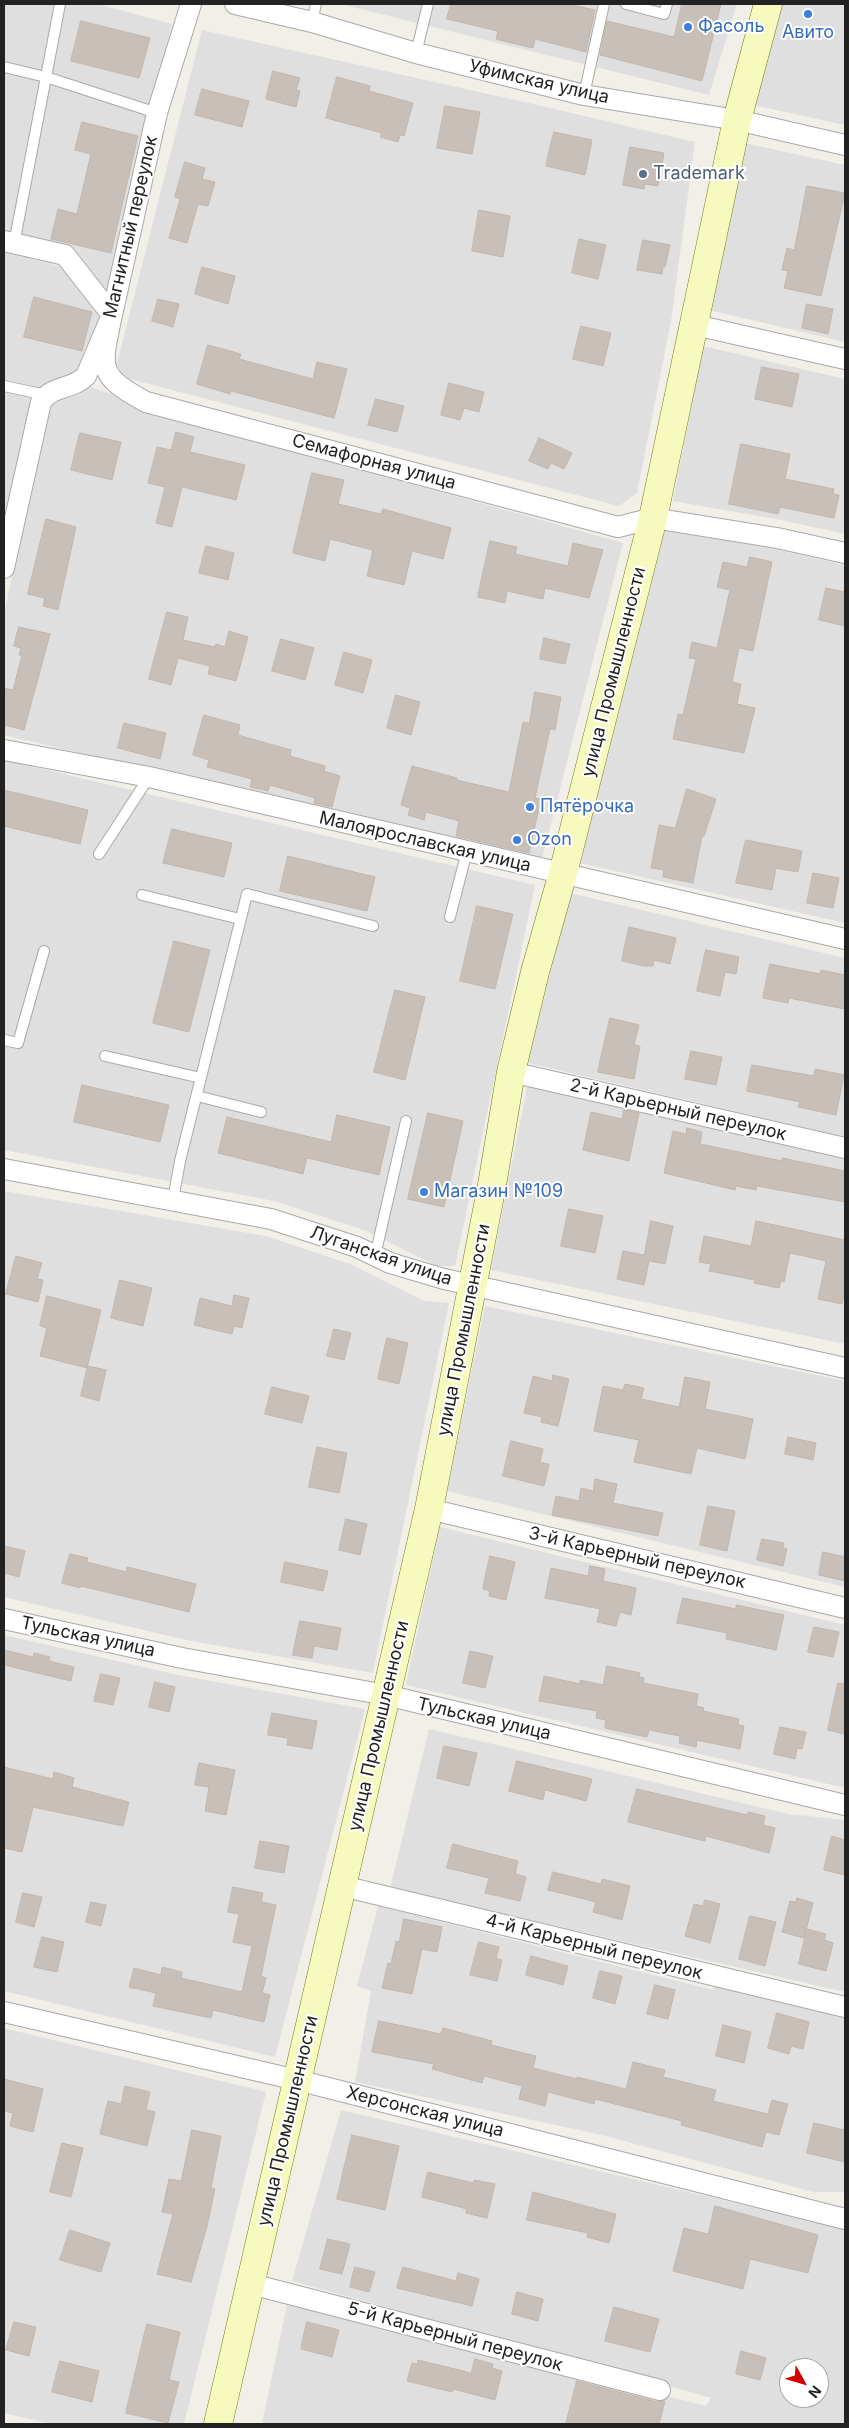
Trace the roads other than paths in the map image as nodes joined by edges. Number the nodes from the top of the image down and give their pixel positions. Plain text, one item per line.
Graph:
1 (60, 4) edge
2 (191, 4) edge
3 (235, 4) edge
4 (428, 4) edge
5 (604, 4) edge
6 (626, 4) edge
7 (667, 4) edge
8 (768, 4) edge
9 (314, 13) edge
10 (416, 53) junction
11 (4, 68) edge
12 (46, 78) junction
13 (584, 95) junction
14 (157, 113) junction
15 (736, 120) junction
16 (845, 145) edge
17 (9, 243) edge
18 (112, 315) junction
19 (695, 325) junction
20 (845, 359) edge
21 (4, 386) edge
22 (46, 395) junction
23 (653, 518) junction
24 (845, 553) edge
25 (4, 568) edge
26 (4, 750) edge
27 (149, 777) junction
28 (467, 851) junction
29 (99, 854) dead end
30 (563, 873) junction
31 (142, 895) dead end
32 (450, 917) dead end
33 (240, 919) junction
34 (373, 926) dead end
35 (845, 939) edge
36 (44, 951) dead end
37 (4, 1040) edge
38 (105, 1056) dead end
39 (511, 1072) junction
40 (201, 1078) junction
41 (197, 1096) junction
42 (260, 1112) dead end
43 (406, 1121) dead end
44 (845, 1148) edge
45 (4, 1169) edge
46 (173, 1200) junction
47 (375, 1256) junction
48 (473, 1285) junction
49 (845, 1368) edge
50 (429, 1509) junction
51 (845, 1608) edge
52 (4, 1618) edge
53 (386, 1695) junction
54 (845, 1805) edge
55 (342, 1886) junction
56 (845, 2007) edge
57 (4, 2012) edge
58 (298, 2080) junction
59 (845, 2219) edge
60 (251, 2284) junction
61 (660, 2390) dead end
62 (218, 2424) edge

1 - 12 lane
2 - 14 street, Магнитный переулок
3 - 9 street, Уфимская улица
4 - 10 lane
5 - 13 lane
6 - 7 lane
8 - 15 main road, улица Промышленности
9 - 10 street, Уфимская улица
10 - 13 street, Уфимская улица
11 - 12 lane
12 - 14 lane
12 - 17 lane
13 - 15 street, Уфимская улица
14 - 18 street, Магнитный переулок
15 - 16 street, Уфимская улица
15 - 19 main road, улица Промышленности
17 - 18 street
18 - 22 street, Магнитный переулок
18 - 23 street, Семафорная улица
19 - 20 street
19 - 23 main road, улица Промышленности
21 - 22 lane
22 - 25 street
23 - 24 street, Семафорная улица
23 - 30 main road, улица Промышленности
26 - 27 street, Малоярославская улица
27 - 28 street, Малоярославская улица
27 - 29 lane
28 - 30 street, Малоярославская улица
28 - 32 lane
30 - 35 street, Малоярославская улица
30 - 39 main road, улица Промышленности
31 - 33 lane
33 - 34 lane
33 - 40 lane
36 - 37 lane
38 - 40 lane
39 - 44 street, 2-й Карьерный переулок
39 - 48 main road, улица Промышленности
40 - 41 lane
41 - 42 lane
41 - 46 lane
43 - 47 lane
45 - 46 street, Луганская улица
46 - 47 street, Луганская улица
47 - 48 street, Луганская улица
48 - 49 street, Луганская улица
48 - 50 main road, улица Промышленности
50 - 51 street, 3-й Карьерный переулок
50 - 53 main road, улица Промышленности
52 - 53 street, Тульская улица
53 - 54 street, Тульская улица
53 - 55 main road, улица Промышленности
55 - 56 street, 4-й Карьерный переулок
55 - 58 main road, улица Промышленности
57 - 58 street, Херсонская улица
58 - 59 street, Херсонская улица
58 - 60 main road, улица Промышленности
60 - 61 street, 5-й Карьерный переулок
60 - 62 main road, улица Промышленности

